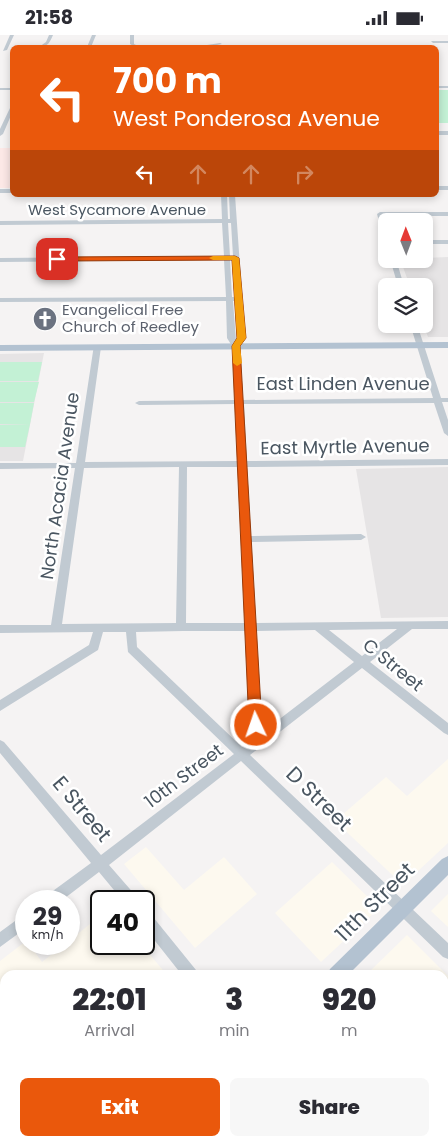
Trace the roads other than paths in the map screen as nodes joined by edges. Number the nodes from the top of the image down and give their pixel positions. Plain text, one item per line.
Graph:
1 (12, 35) edge
2 (51, 35) edge
3 (219, 36) dead end
4 (433, 42) dead end
5 (448, 42) edge
6 (44, 45) edge
7 (133, 45) edge
8 (158, 45) edge
9 (220, 45) edge
10 (2, 50) edge
11 (10, 116) edge
12 (2, 135) edge
13 (224, 197) edge
14 (232, 197) edge
15 (433, 214) edge
16 (448, 214) edge
17 (233, 221) junction
18 (225, 222) junction
19 (0, 223) edge
20 (448, 242) edge
21 (433, 243) edge
22 (227, 258) junction
23 (235, 258) junction
24 (0, 260) edge
25 (229, 299) junction
26 (238, 299) junction
27 (0, 300) edge
28 (416, 333) edge
29 (420, 345) junction
30 (448, 345) edge
31 (236, 346) junction
32 (97, 347) junction
33 (0, 348) edge
34 (437, 400) junction
35 (448, 400) edge
36 (239, 401) junction
37 (139, 403) dead end
38 (448, 433) edge
39 (448, 462) edge
40 (79, 465) junction
41 (183, 465) junction
42 (242, 465) junction
43 (0, 466) edge
44 (361, 537) dead end
45 (246, 539) junction
46 (410, 625) junction
47 (448, 625) edge
48 (250, 627) junction
49 (317, 627) junction
50 (131, 628) junction
51 (181, 628) junction
52 (0, 629) edge
53 (56, 629) junction
54 (98, 629) junction
55 (363, 663) junction
56 (0, 706) edge
57 (448, 731) edge
58 (0, 745) edge
59 (243, 754) junction
60 (100, 863) junction
61 (448, 864) edge
62 (65, 890) edge
63 (122, 890) edge
64 (403, 908) junction
65 (15, 928) edge
66 (155, 931) edge
67 (0, 940) edge
68 (448, 951) edge
69 (187, 970) edge
70 (341, 970) edge

1 - 10 street
2 - 6 street
3 - 9 street
4 - 5 street
7 - 8 street
11 - 12 street
13 - 18 street
14 - 17 street
15 - 16 street
17 - 18 street, West Sycamore Avenue
17 - 23 street
18 - 19 street, West Sycamore Avenue
18 - 22 street
20 - 21 street
22 - 23 street
22 - 24 street
22 - 25 street
23 - 26 street
25 - 26 street
25 - 27 street
25 - 31 street
26 - 31 street
28 - 29 street
29 - 30 main road
29 - 31 main road
29 - 34 street
31 - 32 main road
31 - 36 street
32 - 33 main road
32 - 40 street, North Acacia Avenue
34 - 35 street, East Linden Avenue
34 - 36 street, East Linden Avenue
34 - 38 street
36 - 37 street, East Linden Avenue
36 - 42 street
39 - 42 street, East Myrtle Avenue
40 - 41 street, East Myrtle Avenue
40 - 43 street, East Myrtle Avenue
40 - 53 street, North Acacia Avenue
41 - 42 street, East Myrtle Avenue
41 - 51 street
42 - 45 street
44 - 45 street
45 - 48 street
46 - 47 street
46 - 49 street
46 - 55 street, 10th Street
48 - 49 street
48 - 51 street
48 - 59 street
49 - 55 street, C Street
50 - 51 street
50 - 54 street
50 - 59 street, D Street
52 - 53 street
53 - 54 street
54 - 56 street
55 - 57 street, C Street
55 - 59 street, 10th Street
58 - 60 street, E Street
59 - 60 street, 10th Street
59 - 64 street, D Street
60 - 62 street, 10th Street
60 - 63 street, E Street
61 - 64 main road, 11th Street
64 - 68 street, D Street
64 - 70 main road, 11th Street
65 - 67 street
66 - 69 street

